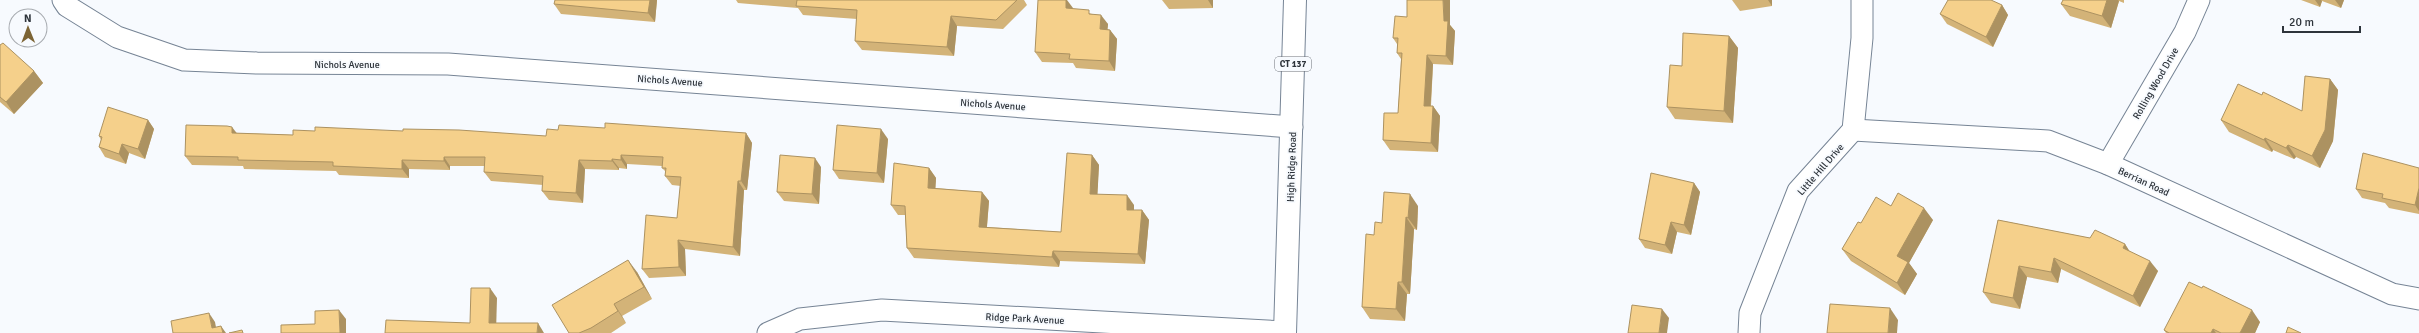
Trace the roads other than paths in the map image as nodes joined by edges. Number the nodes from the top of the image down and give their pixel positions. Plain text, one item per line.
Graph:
1 (62, 0) edge
2 (1295, 0) edge
3 (1862, 0) edge
4 (2199, 0) edge
5 (1292, 127) junction
6 (1853, 130) junction
7 (2108, 164) junction
8 (2419, 299) edge
9 (1285, 332) edge
10 (768, 333) edge
11 (1749, 333) edge

1 - 5 street, Nichols Avenue
2 - 5 main road, High Ridge Road / CT 137
3 - 6 street
4 - 7 street, Rolling Wood Drive
5 - 9 main road, High Ridge Road / CT 137
6 - 7 street, Berrian Road
6 - 11 street, Little Hill Drive
7 - 8 street, Berrian Road
9 - 10 street, Ridge Park Avenue

